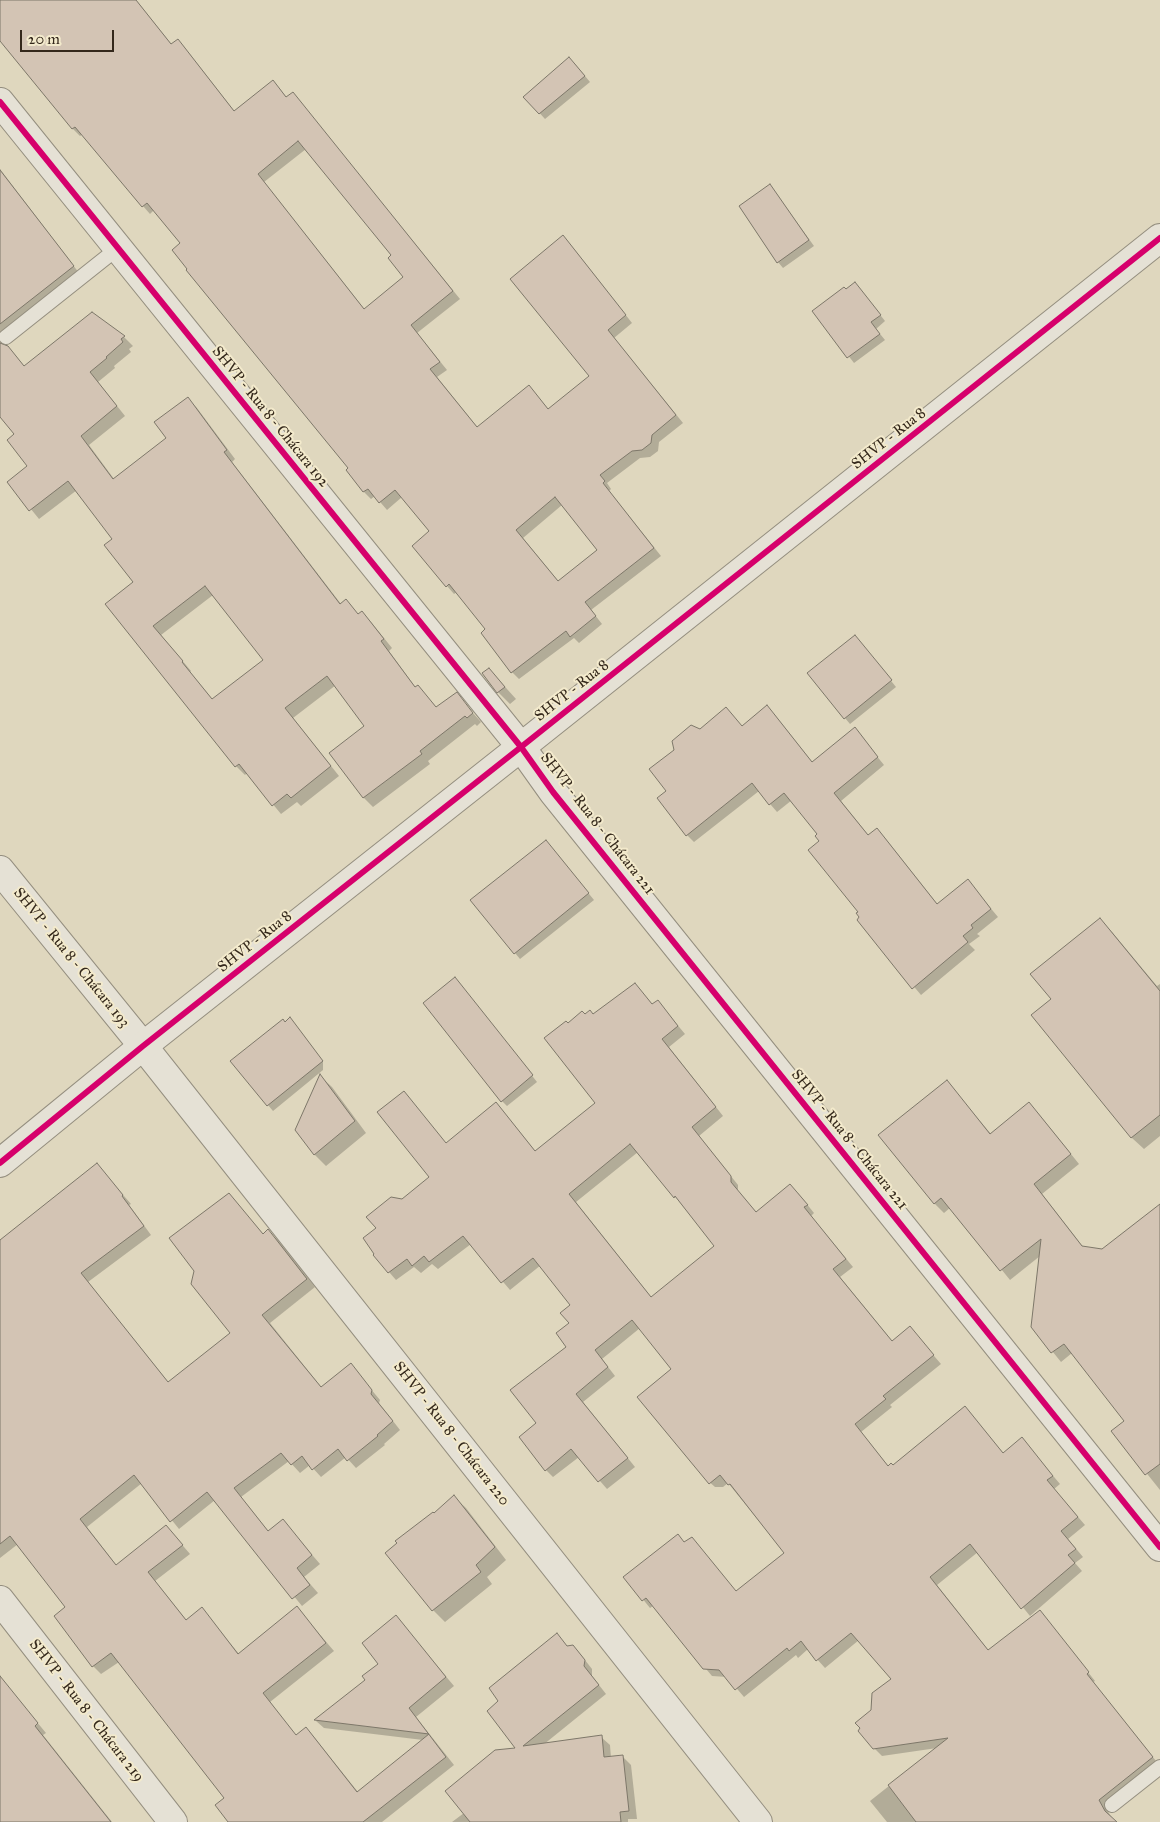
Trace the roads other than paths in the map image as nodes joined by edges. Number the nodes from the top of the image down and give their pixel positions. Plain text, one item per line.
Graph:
1 (0, 102) edge
2 (1160, 238) edge
3 (118, 248) junction
4 (6, 337) dead end
5 (521, 747) junction
6 (0, 870) edge
7 (143, 1046) junction
8 (0, 1163) edge
9 (1160, 1547) edge
10 (0, 1600) edge
11 (1160, 1767) edge
12 (1112, 1805) dead end
13 (173, 1822) edge
14 (758, 1822) edge

1 - 3 street, SHVP - Rua 8 - Chácara 192
2 - 5 street, SHVP - Rua 8
3 - 4 lane
3 - 5 street, SHVP - Rua 8 - Chácara 192
5 - 7 street, SHVP - Rua 8
5 - 9 street, SHVP - Rua 8 - Chácara 221
6 - 7 street, SHVP - Rua 8 - Chácara 193
7 - 8 street, SHVP - Rua 8
7 - 14 street, SHVP - Rua 8 - Chácara 220
10 - 13 street, SHVP - Rua 8 - Chácara 219
11 - 12 lane

